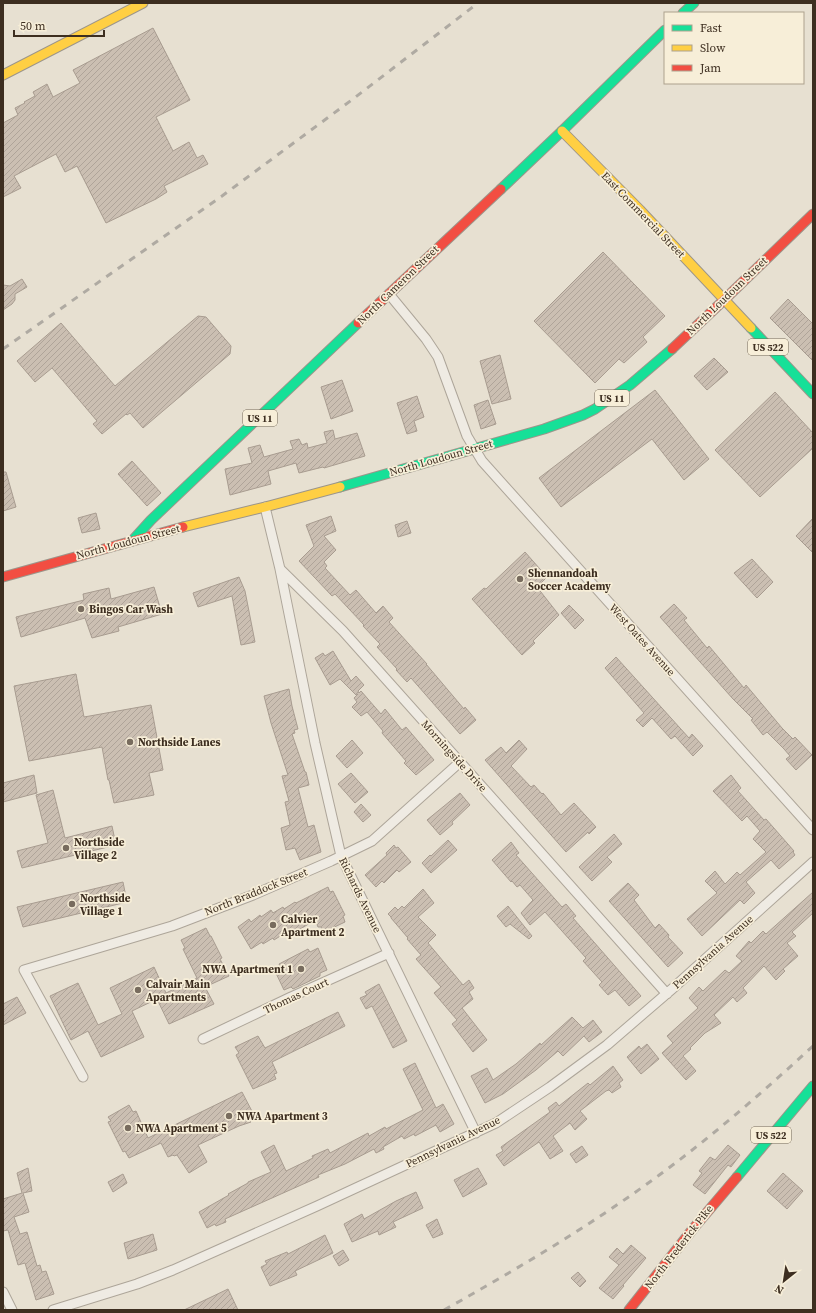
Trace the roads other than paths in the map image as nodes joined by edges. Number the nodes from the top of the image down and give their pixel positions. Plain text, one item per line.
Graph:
1 (142, 3) edge
2 (694, 3) edge
3 (684, 12) edge
4 (664, 31) edge
5 (3, 75) edge
6 (562, 131) junction
7 (813, 214) edge
8 (389, 294) junction
9 (724, 300) junction
10 (813, 394) edge
11 (473, 448) junction
12 (265, 507) junction
13 (155, 516) junction
14 (160, 532) junction
15 (132, 541) junction
16 (280, 569) junction
17 (3, 577) edge
18 (459, 763) junction
19 (813, 830) edge
20 (341, 856) junction
21 (813, 862) edge
22 (389, 953) junction
23 (667, 994) junction
24 (203, 1039) dead end
25 (83, 1077) dead end
26 (813, 1086) edge
27 (476, 1133) junction
28 (3, 1292) edge
29 (12, 1310) edge
30 (53, 1310) edge
31 (629, 1310) edge

1 - 5 main road
2 - 3 main road
4 - 6 main road, North Cameron Street / US 11
6 - 8 main road, North Cameron Street / US 11
6 - 9 main road, East Commercial Street
7 - 9 main road, North Loudoun Street
8 - 11 street, West Oates Avenue
8 - 13 main road, North Cameron Street / US 11
9 - 10 main road, US 522
9 - 11 main road, North Loudoun Street / US 11
11 - 12 main road, North Loudoun Street / US 11
11 - 19 street, West Oates Avenue
12 - 14 main road, North Loudoun Street / US 11
12 - 16 street
13 - 14 main road
13 - 15 main road, North Cameron Street / US 11
14 - 15 main road, North Loudoun Street / US 11
15 - 17 main road, North Loudoun Street / US 11
16 - 18 street, Morningside Drive
16 - 20 street, Richards Avenue
18 - 20 street, North Braddock Street
18 - 23 street, Morningside Drive
20 - 22 street, Richards Avenue
20 - 25 street, North Braddock Street
21 - 23 street, Pennsylvania Avenue
22 - 24 street, Thomas Court
22 - 27 street, Richards Avenue
23 - 27 street, Pennsylvania Avenue
26 - 31 main road, North Frederick Pike / US 522
27 - 30 street, Pennsylvania Avenue
28 - 29 street

